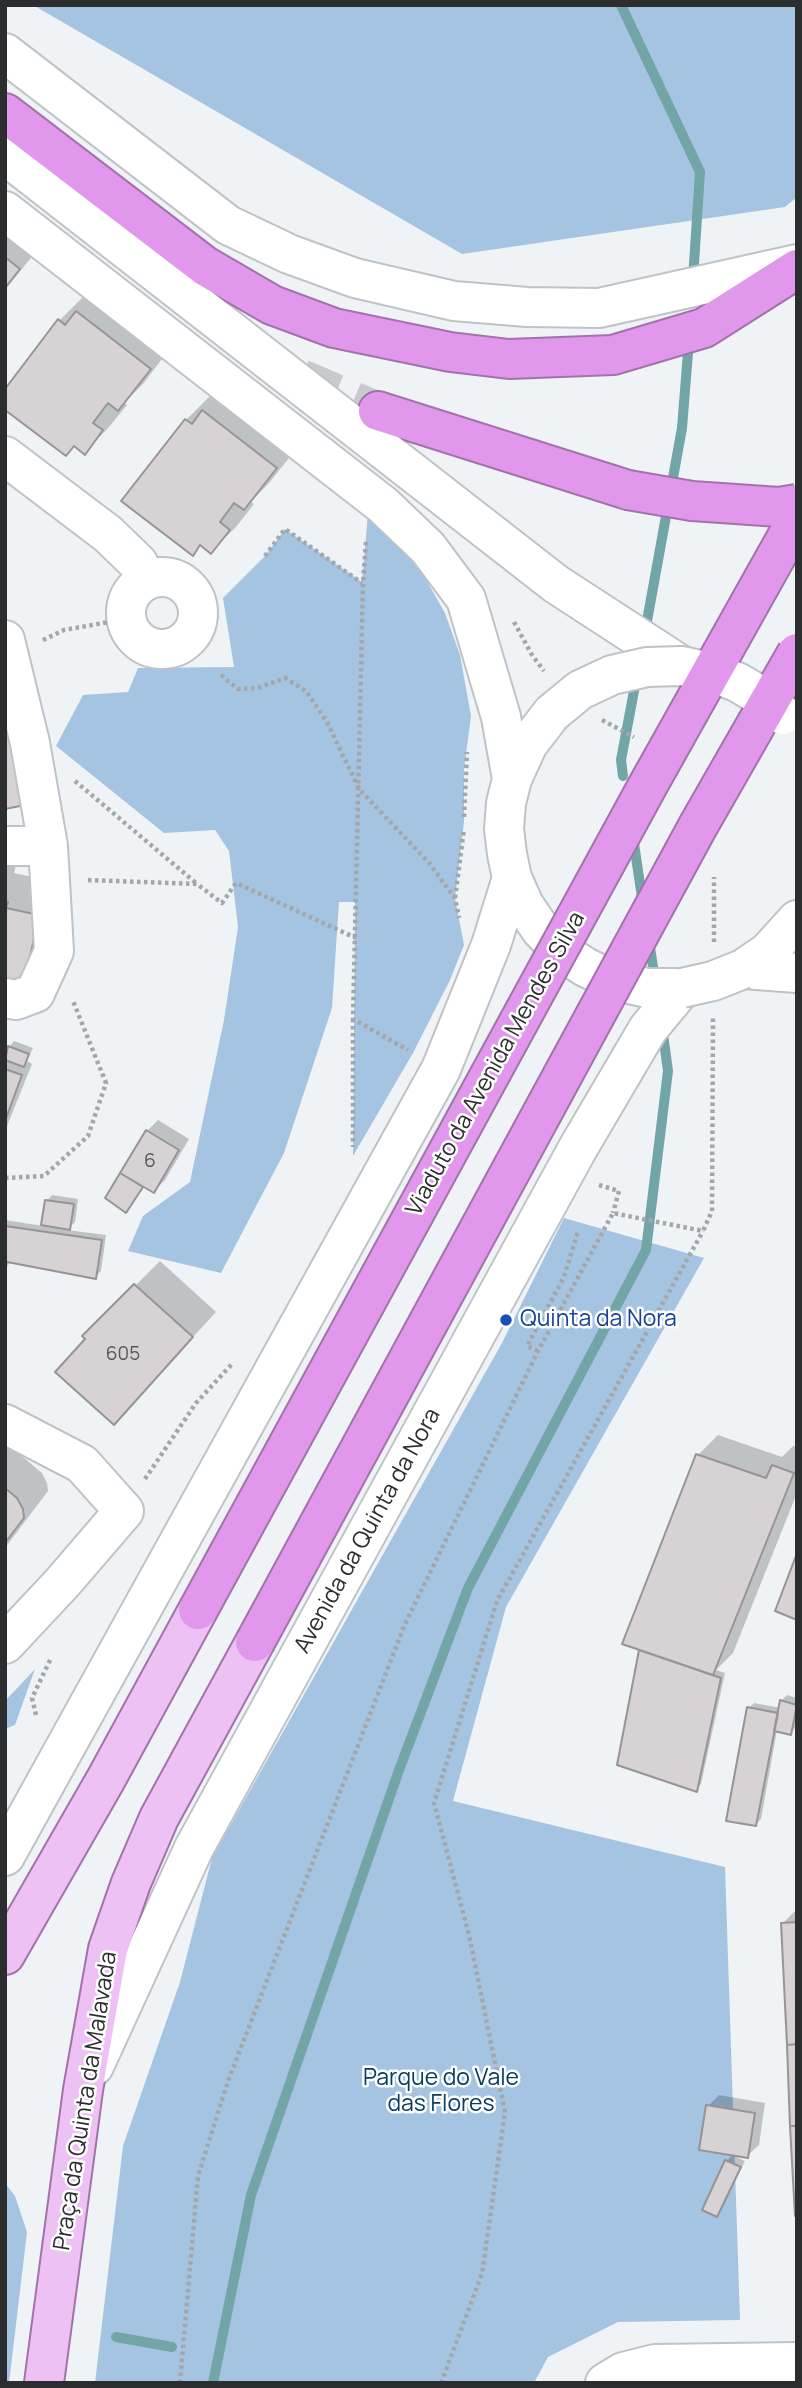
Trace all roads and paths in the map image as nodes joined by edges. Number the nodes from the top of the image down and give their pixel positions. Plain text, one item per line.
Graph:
1 (5, 53) edge
2 (5, 113) edge
3 (5, 155) edge
4 (5, 211) edge
5 (797, 267) edge
6 (372, 424) junction
7 (5, 456) edge
8 (797, 504) edge
9 (797, 519) edge
10 (366, 536) dead end
11 (265, 556) dead end
12 (146, 581) dead end
13 (363, 583) junction
14 (109, 622) dead end
15 (21, 642) edge
16 (797, 653) edge
17 (682, 666) junction
18 (220, 675) dead end
19 (10, 686) edge
20 (792, 711) edge
21 (599, 718) dead end
22 (30, 743) junction
23 (468, 743) dead end
24 (644, 743) dead end
25 (512, 779) junction
26 (359, 789) junction
27 (5, 846) edge
28 (50, 862) junction
29 (512, 878) junction
30 (197, 884) junction
31 (455, 898) junction
32 (459, 921) dead end
33 (794, 925) edge
34 (356, 938) junction
35 (54, 951) junction
36 (743, 969) junction
37 (797, 973) edge
38 (682, 988) junction
39 (5, 998) edge
40 (353, 1018) junction
41 (413, 1053) dead end
42 (353, 1156) dead end
43 (5, 1178) edge
44 (593, 1183) dead end
45 (613, 1213) junction
46 (678, 1227) dead end
47 (703, 1231) dead end
48 (241, 1354) dead end
49 (5, 1424) edge
50 (124, 1511) junction
51 (198, 1610) joint
52 (255, 1642) joint
53 (5, 1644) edge
54 (51, 1658) dead end
55 (36, 1715) dead end
56 (5, 1856) edge
57 (5, 1955) edge
58 (83, 2090) junction
59 (797, 2362) edge
60 (44, 2383) edge
61 (180, 2383) edge
62 (441, 2383) edge
63 (605, 2383) edge

1 - 5 main road
2 - 5 highway
3 - 6 main road
4 - 25 main road
6 - 8 highway, bridge
6 - 17 main road
7 - 12 main road
9 - 51 highway, Viaduto da Avenida Mendes Silva, bridge
10 - 13 path
11 - 13 path
13 - 26 path
14 - 15 path
15 - 19 main road
16 - 52 highway, bridge
17 - 20 main road, bridge
17 - 25 main road, bridge
18 - 26 path
19 - 22 main road
21 - 24 path
22 - 28 main road
22 - 30 path
23 - 31 path
25 - 29 main road
26 - 31 path
26 - 34 path
27 - 28 main road
28 - 30 path
28 - 35 main road
29 - 38 main road
29 - 56 main road
30 - 34 path
31 - 32 path
33 - 36 main road
34 - 40 path
35 - 39 main road
35 - 43 path
36 - 37 main road
36 - 38 main road, bridge
38 - 58 main road, Avenida da Quinta da Nora
40 - 41 path
40 - 42 path
44 - 45 path
45 - 46 path
45 - 61 path
47 - 62 path
48 - 50 path
49 - 50 main road
50 - 53 main road
51 - 57 main road
52 - 58 main road, Praça da Quinta da Malavada
54 - 55 path
58 - 60 main road, Praça da Quinta da Malavada
59 - 63 main road

